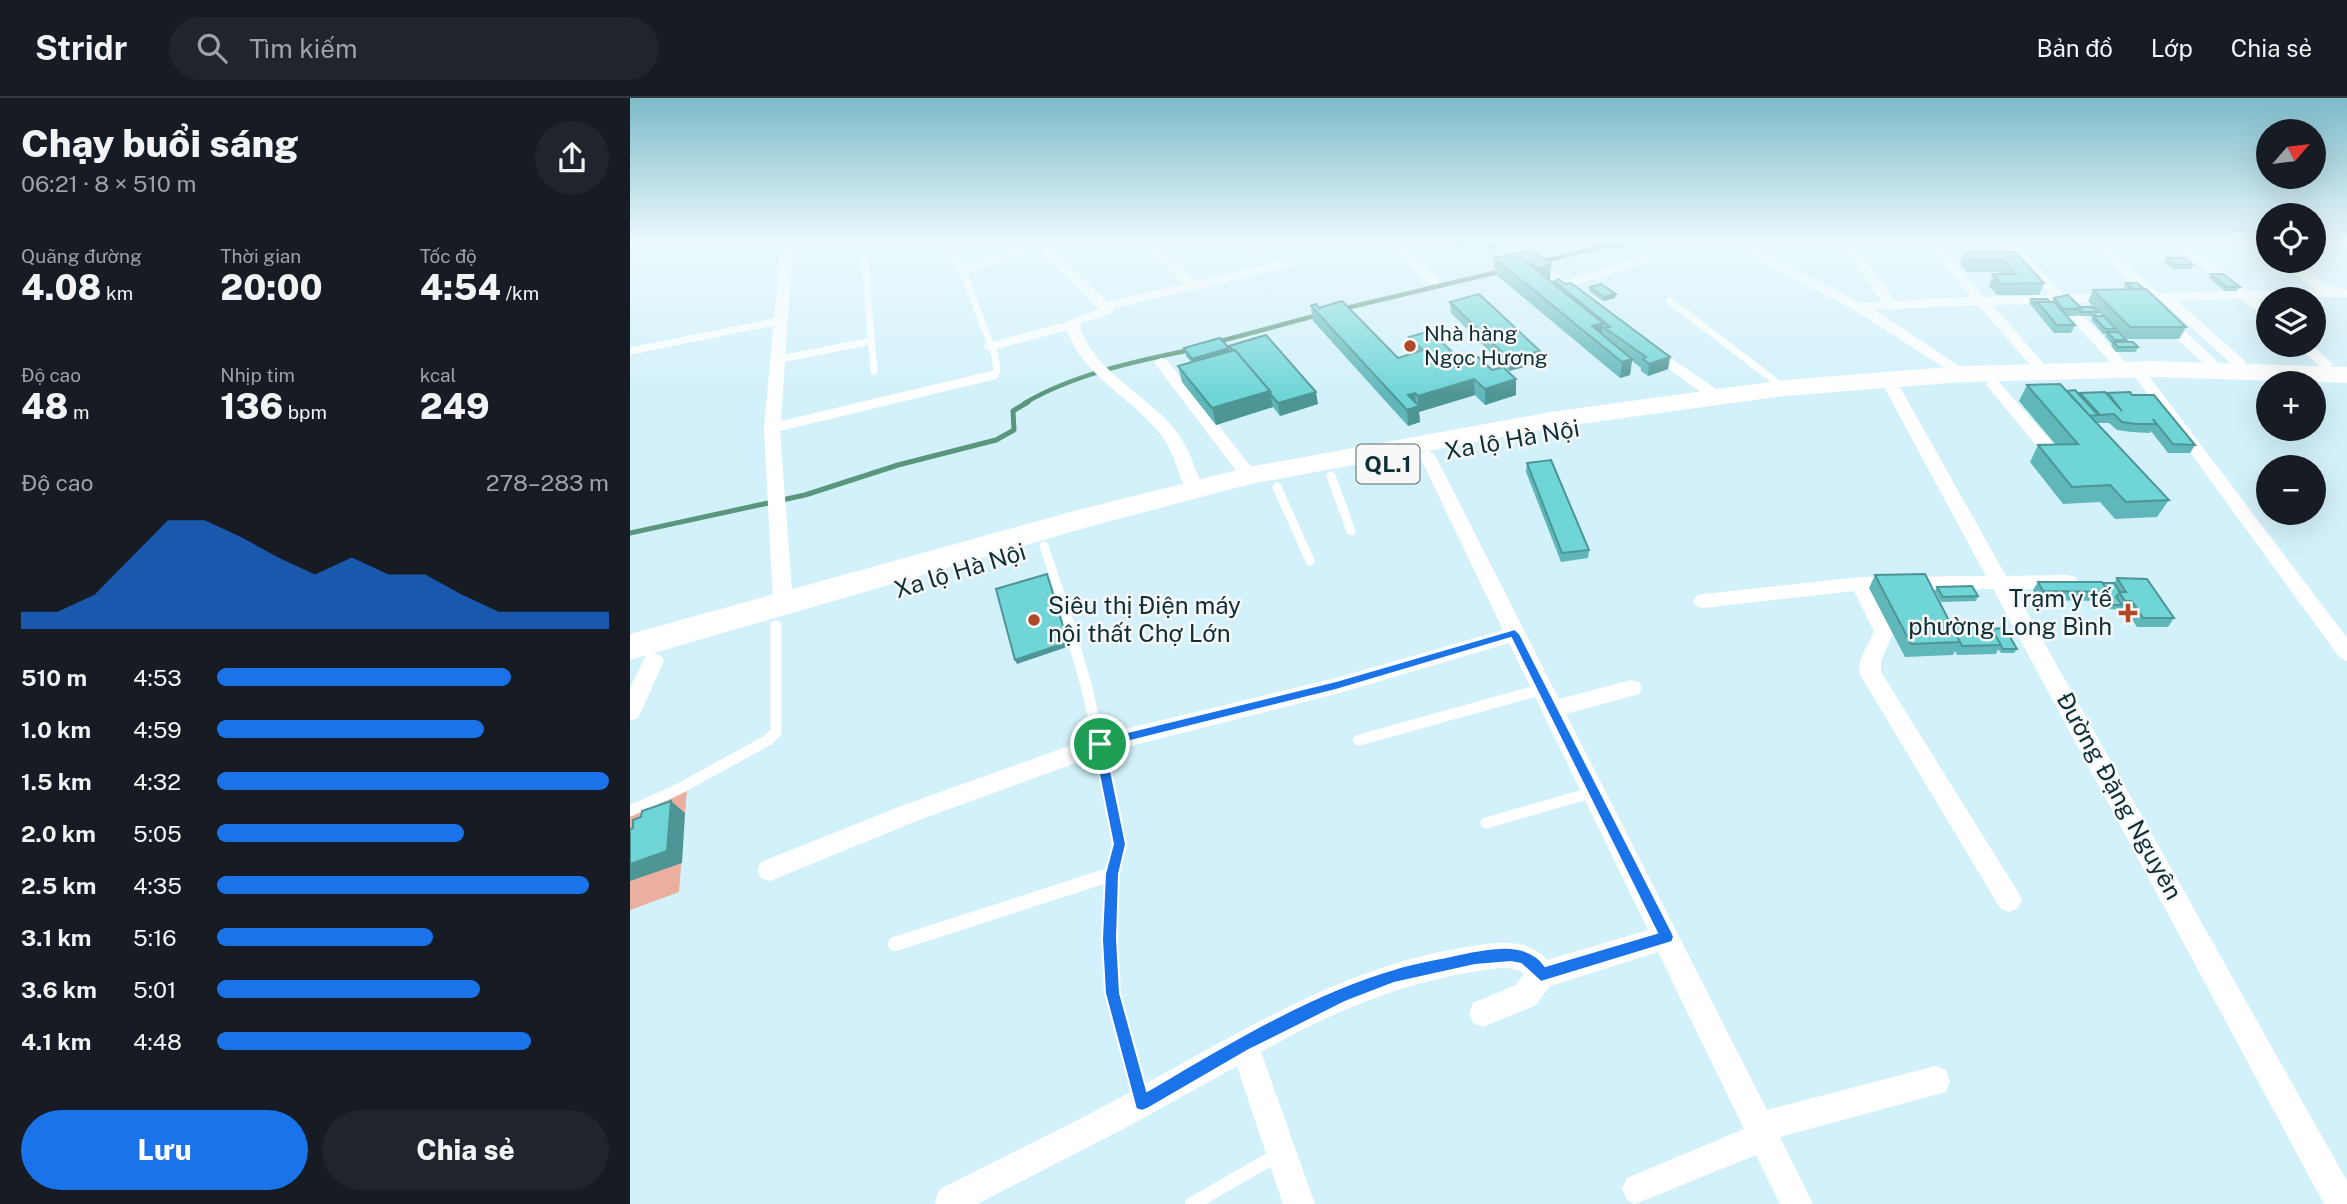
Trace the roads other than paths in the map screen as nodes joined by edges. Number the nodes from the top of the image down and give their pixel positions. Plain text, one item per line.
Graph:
1 (781, 293) edge
2 (868, 293) edge
3 (970, 293) edge
4 (1093, 293) edge
5 (1161, 293) edge
6 (1573, 293) edge
7 (1831, 293) edge
8 (1882, 293) edge
9 (1972, 293) edge
10 (2055, 293) edge
11 (2147, 293) edge
12 (2241, 293) edge
13 (2311, 293) edge
14 (2329, 293) edge
15 (2244, 295) junction
16 (2153, 298) junction
17 (2061, 299) junction
18 (1670, 301) dead end
19 (1979, 301) junction
20 (1890, 304) junction
21 (2256, 305) edge
22 (1106, 306) junction
23 (2347, 306) edge
24 (1859, 307) junction
25 (1595, 309) edge
26 (779, 321) junction
27 (1071, 325) junction
28 (1639, 340) edge
29 (872, 341) junction
30 (990, 347) junction
31 (630, 351) edge
32 (2317, 357) edge
33 (776, 360) junction
34 (1161, 362) dead end
35 (2222, 369) junction
36 (2042, 370) junction
37 (874, 372) dead end
38 (2333, 372) edge
39 (1962, 374) junction
40 (2147, 374) junction
41 (2256, 375) edge
42 (991, 376) joint
43 (1993, 383) junction
44 (2347, 385) edge
45 (1784, 388) junction
46 (1893, 389) junction
47 (2256, 390) edge
48 (2326, 394) edge
49 (2347, 395) edge
50 (1716, 396) junction
51 (772, 428) junction
52 (1428, 448) junction
53 (2052, 453) edge
54 (1249, 476) junction
55 (1331, 476) junction
56 (1277, 487) junction
57 (1195, 490) junction
58 (1351, 531) dead end
59 (1044, 546) junction
60 (1310, 561) dead end
61 (2001, 581) junction
62 (2084, 582) edge
63 (1860, 584) junction
64 (1703, 601) dead end
65 (780, 615) junction
66 (1515, 634) junction
67 (2347, 653) edge
68 (642, 654) edge
69 (1631, 688) dead end
70 (1548, 699) junction
71 (630, 712) edge
72 (1359, 740) dead end
73 (1100, 744) junction
74 (1594, 792) junction
75 (630, 811) edge
76 (1486, 823) dead end
77 (769, 870) dead end
78 (1112, 874) junction
79 (2009, 900) dead end
80 (1666, 937) junction
81 (895, 944) dead end
82 (1541, 975) junction
83 (1483, 1013) dead end
84 (1244, 1044) junction
85 (1935, 1081) dead end
86 (1142, 1103) junction
87 (1762, 1131) junction
88 (1282, 1152) junction
89 (1638, 1189) dead end
90 (951, 1200) dead end
91 (1192, 1204) edge
92 (1299, 1204) edge
93 (1797, 1204) edge
94 (2342, 1204) edge

1 - 26 street
2 - 29 lane
3 - 30 lane
4 - 22 street
5 - 22 street
6 - 25 street
7 - 24 street
8 - 20 street
9 - 19 street
10 - 17 street
11 - 16 street
12 - 15 street
13 - 15 street
14 - 23 street
15 - 16 street
15 - 21 street
16 - 17 street
16 - 35 street
16 - 35 street
17 - 19 street
17 - 40 street
18 - 45 lane
19 - 20 street
19 - 36 street
20 - 24 street
22 - 27 street
24 - 39 street
26 - 31 lane
26 - 33 street
27 - 30 street
27 - 57 street
28 - 50 street
29 - 33 lane
29 - 37 lane
30 - 42 lane
32 - 38 street
33 - 51 street
34 - 54 street
35 - 38 highway, QL.1
35 - 40 highway, QL.1
35 - 41 highway, QL.1
36 - 39 highway
36 - 40 highway
38 - 44 highway, QL.1
39 - 45 highway
40 - 43 highway, Xa lộ Hà Nội / QL.1
40 - 47 highway, Xa lộ Hà Nội
40 - 67 street
42 - 51 street
43 - 46 highway, Xa lộ Hà Nội / QL.1
43 - 53 street
45 - 50 highway
46 - 52 highway, Xa lộ Hà Nội / QL.1
46 - 61 street, Đường Đặng Nguyên
48 - 49 highway
50 - 52 highway
51 - 65 street
52 - 54 highway, Xa lộ Hà Nội / QL.1
52 - 55 highway, Xa lộ Hà Nội / QL.1
52 - 66 street
54 - 57 highway, Xa lộ Hà Nội / QL.1
55 - 56 highway, Xa lộ Hà Nội / QL.1
55 - 58 lane
56 - 59 highway, Xa lộ Hà Nội / QL.1
56 - 60 lane
57 - 65 highway, Xa lộ Hà Nội / QL.1
59 - 65 highway, Xa lộ Hà Nội / QL.1
59 - 73 lane
61 - 62 street
61 - 63 street
61 - 94 street, Đường Đặng Nguyên
63 - 64 street
63 - 79 street
65 - 68 highway, Xa lộ Hà Nội / QL.1
65 - 75 lane
66 - 70 street
66 - 73 street
68 - 71 street
69 - 70 street
70 - 72 lane
70 - 74 street
73 - 77 street
73 - 78 lane
74 - 76 lane
74 - 80 street
78 - 81 lane
78 - 86 lane
80 - 82 street
80 - 87 street
82 - 83 street
82 - 84 street
84 - 86 street
84 - 88 street
85 - 87 street
86 - 90 street
87 - 89 street
87 - 93 street
88 - 91 lane
88 - 92 street

